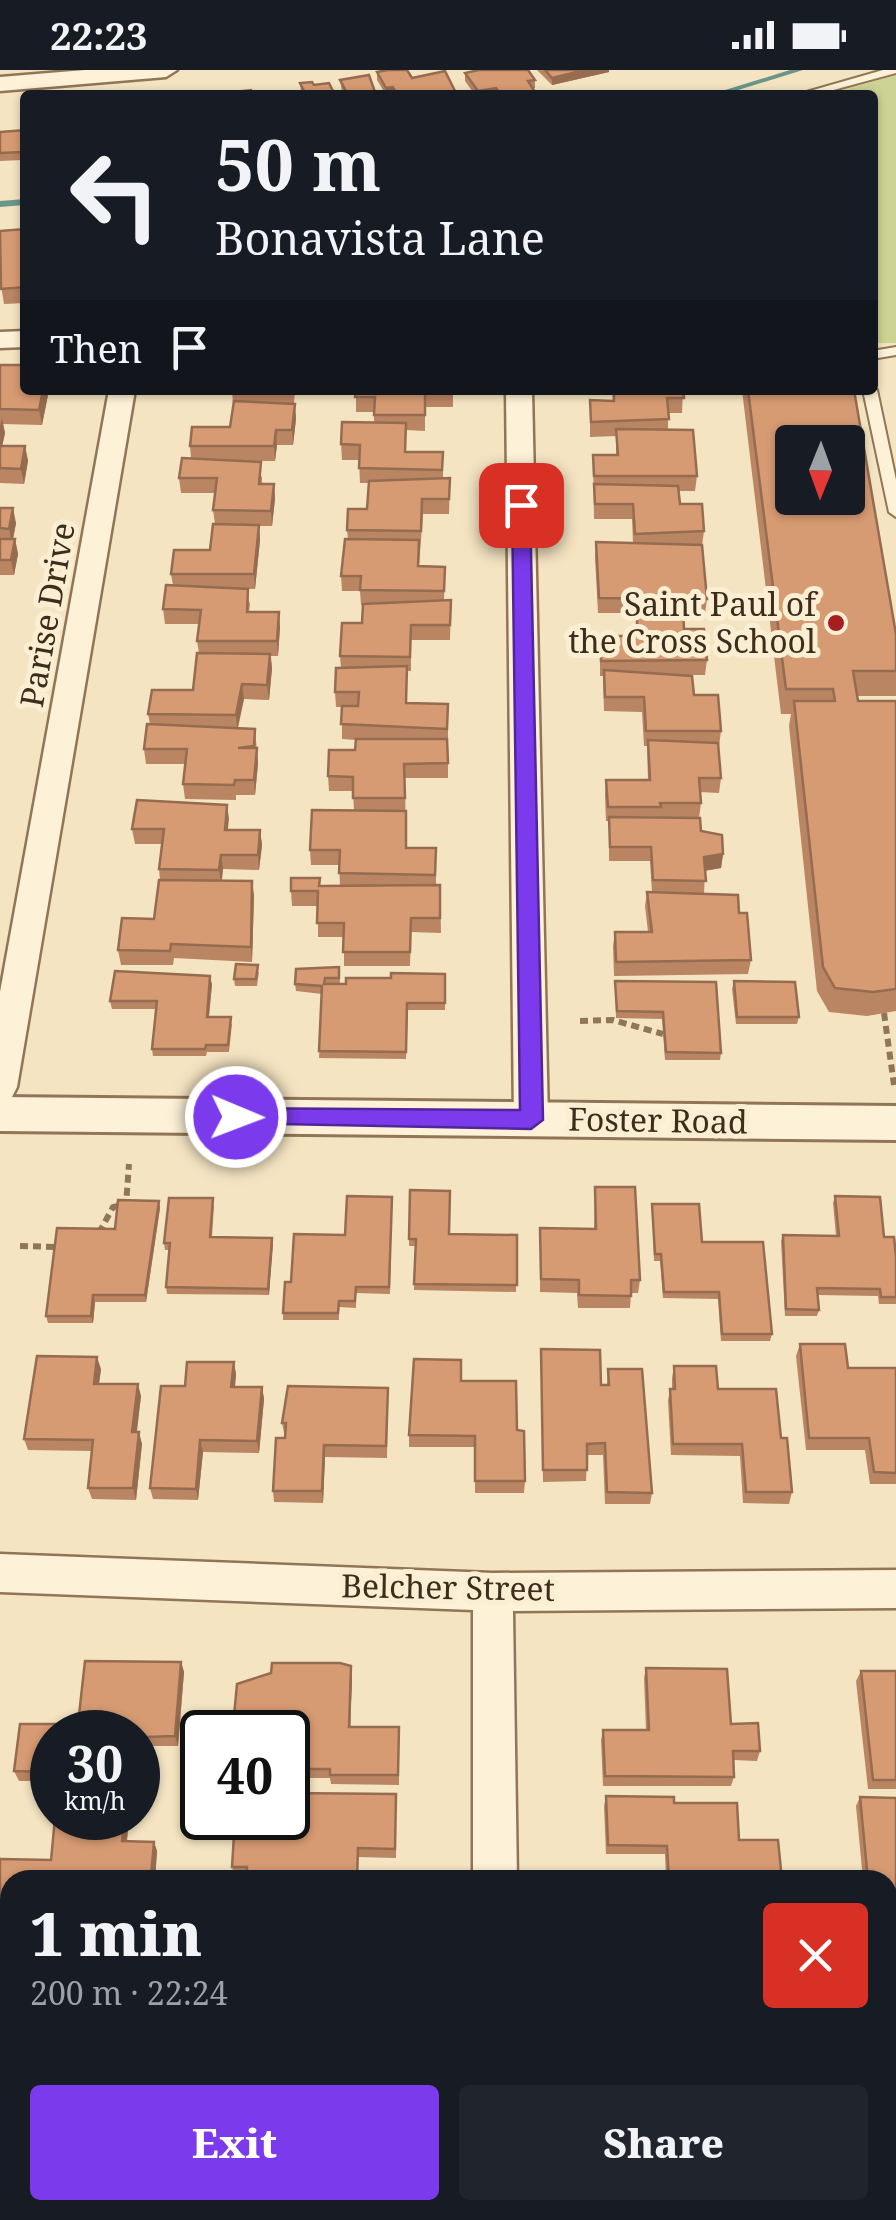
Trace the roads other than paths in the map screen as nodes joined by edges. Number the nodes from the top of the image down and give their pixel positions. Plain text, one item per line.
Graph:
1 (166, 70) edge
2 (896, 70) edge
3 (48, 76) edge
4 (0, 84) edge
5 (821, 90) edge
6 (121, 395) edge
7 (519, 395) edge
8 (871, 395) edge
9 (895, 506) edge
10 (0, 1087) edge
11 (895, 1104) edge
12 (0, 1114) edge
13 (531, 1120) junction
14 (0, 1573) edge
15 (896, 1590) edge
16 (493, 1592) junction
17 (495, 1870) edge

1 - 3 street
2 - 5 lane
3 - 4 street
6 - 10 street, Parise Drive
7 - 13 street
8 - 9 lane
11 - 13 street, Foster Road
12 - 13 street, Foster Road
14 - 16 street, Belcher Street
15 - 16 street, Belcher Street
16 - 17 street

